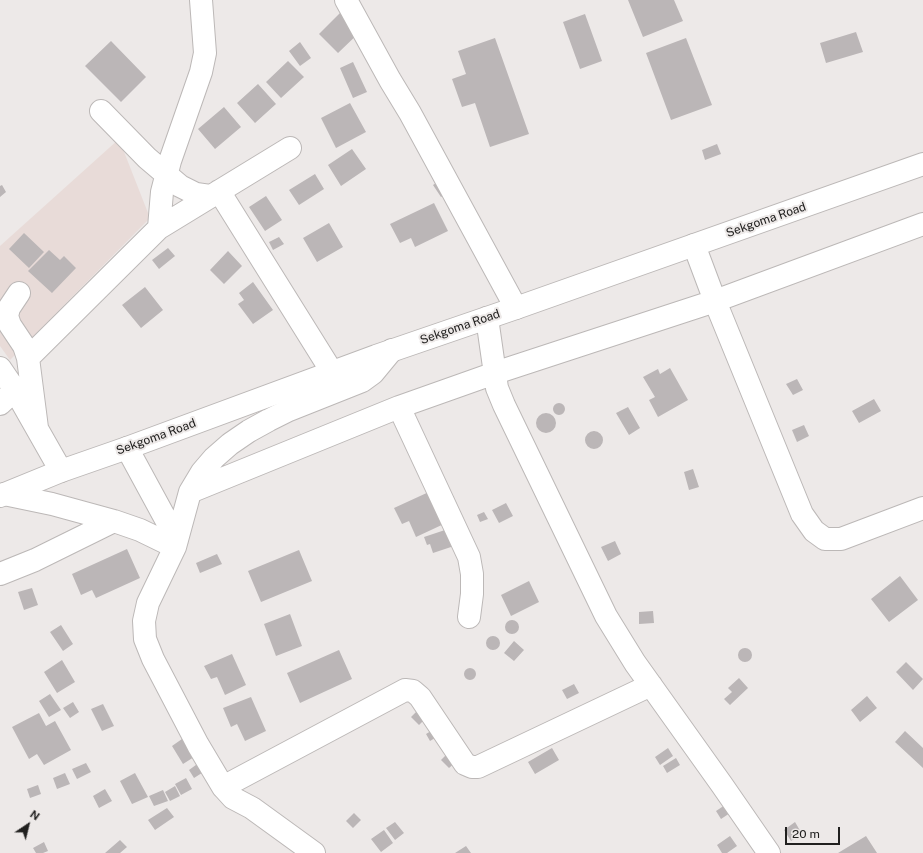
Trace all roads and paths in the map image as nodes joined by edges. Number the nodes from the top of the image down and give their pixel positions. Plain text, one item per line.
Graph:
1 (201, 0) edge
2 (346, 0) edge
3 (101, 111) dead end
4 (290, 148) dead end
5 (921, 169) edge
6 (166, 175) junction
7 (214, 194) junction
8 (923, 224) edge
9 (159, 228) junction
10 (694, 245) junction
11 (19, 293) dead end
12 (715, 301) junction
13 (516, 308) junction
14 (487, 318) junction
15 (392, 350) junction
16 (26, 352) junction
17 (0, 368) edge
18 (332, 372) junction
19 (494, 372) junction
20 (8, 397) edge
21 (399, 407) junction
22 (37, 428) junction
23 (127, 448) junction
24 (61, 471) junction
25 (190, 492) junction
26 (2, 495) edge
27 (923, 508) edge
28 (114, 521) junction
29 (176, 544) junction
30 (0, 574) edge
31 (469, 618) dead end
32 (651, 685) junction
33 (223, 787) junction
34 (314, 853) edge
35 (769, 853) edge

1 - 6 main road
2 - 13 main road
3 - 6 main road
4 - 7 main road
5 - 10 main road, Sekgoma Road
6 - 7 main road
6 - 9 main road
7 - 9 main road
7 - 18 main road
8 - 12 main road
9 - 16 main road
10 - 12 main road
10 - 13 main road, Sekgoma Road
11 - 16 main road
12 - 19 main road
12 - 27 main road
13 - 14 main road, Sekgoma Road
14 - 15 main road, Sekgoma Road
14 - 19 main road
15 - 18 main road, Sekgoma Road
15 - 25 main road
16 - 22 main road
17 - 20 main road
18 - 23 main road, Sekgoma Road
19 - 21 main road
19 - 32 main road
20 - 22 main road
21 - 25 main road
21 - 31 main road
22 - 24 main road
23 - 24 main road, Sekgoma Road
23 - 29 main road
24 - 26 main road, Sekgoma Road
25 - 29 main road
26 - 28 main road
28 - 29 main road
28 - 30 main road
29 - 33 main road
32 - 33 main road
32 - 35 main road
33 - 34 main road

